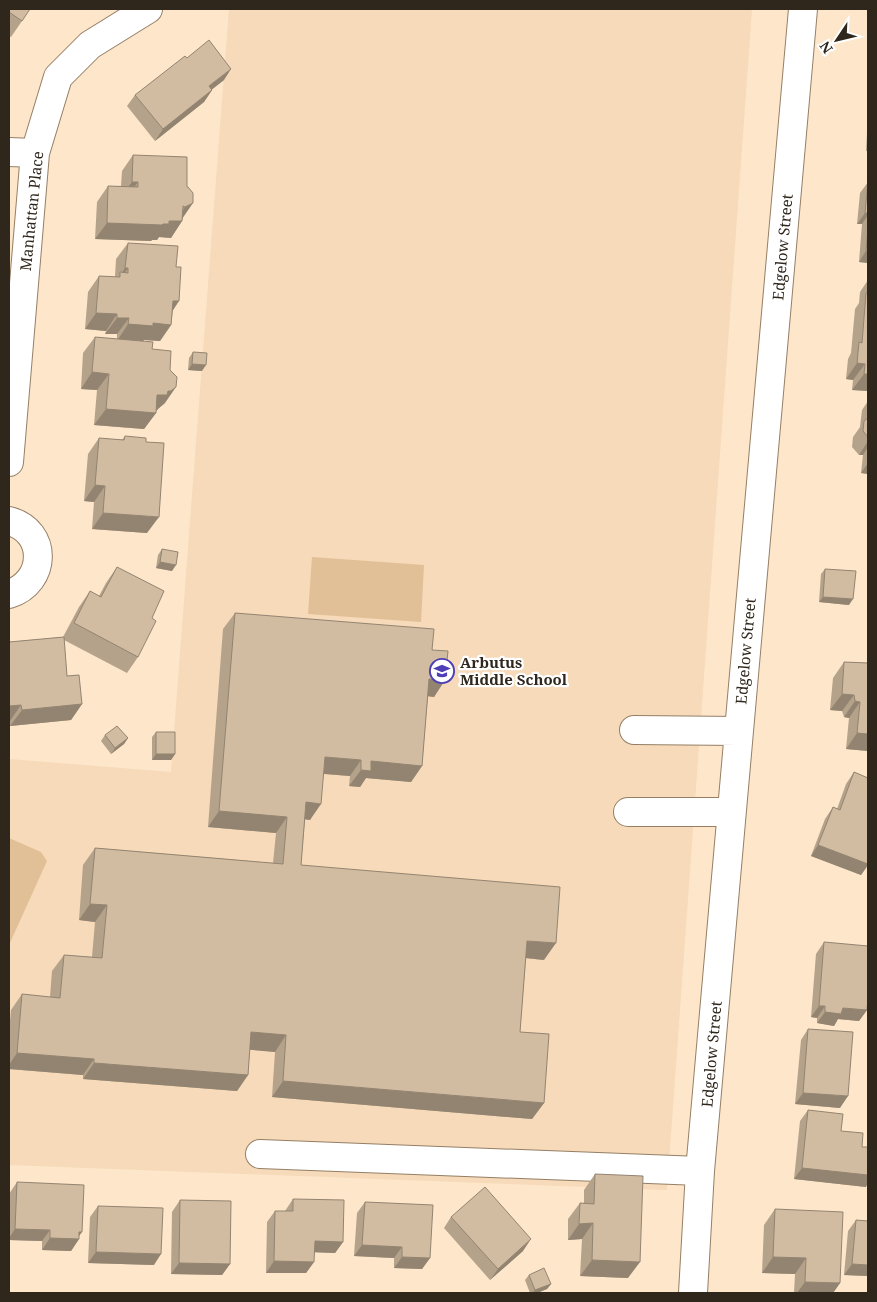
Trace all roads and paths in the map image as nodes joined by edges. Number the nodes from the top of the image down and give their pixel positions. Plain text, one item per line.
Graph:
1 (148, 9) edge
2 (803, 9) edge
3 (22, 153) edge
4 (9, 462) edge
5 (9, 521) edge
6 (9, 594) edge
7 (634, 730) dead end
8 (738, 731) junction
9 (628, 812) dead end
10 (731, 812) junction
11 (260, 1154) dead end
12 (700, 1172) junction
13 (693, 1293) edge

1 - 3 street, Manhattan Place
2 - 8 street, Edgelow Street
3 - 4 street, Manhattan Place
5 - 6 street
7 - 8 street
8 - 10 street, Edgelow Street
9 - 10 street
10 - 12 street, Edgelow Street
11 - 12 street
12 - 13 street, Edgelow Street

